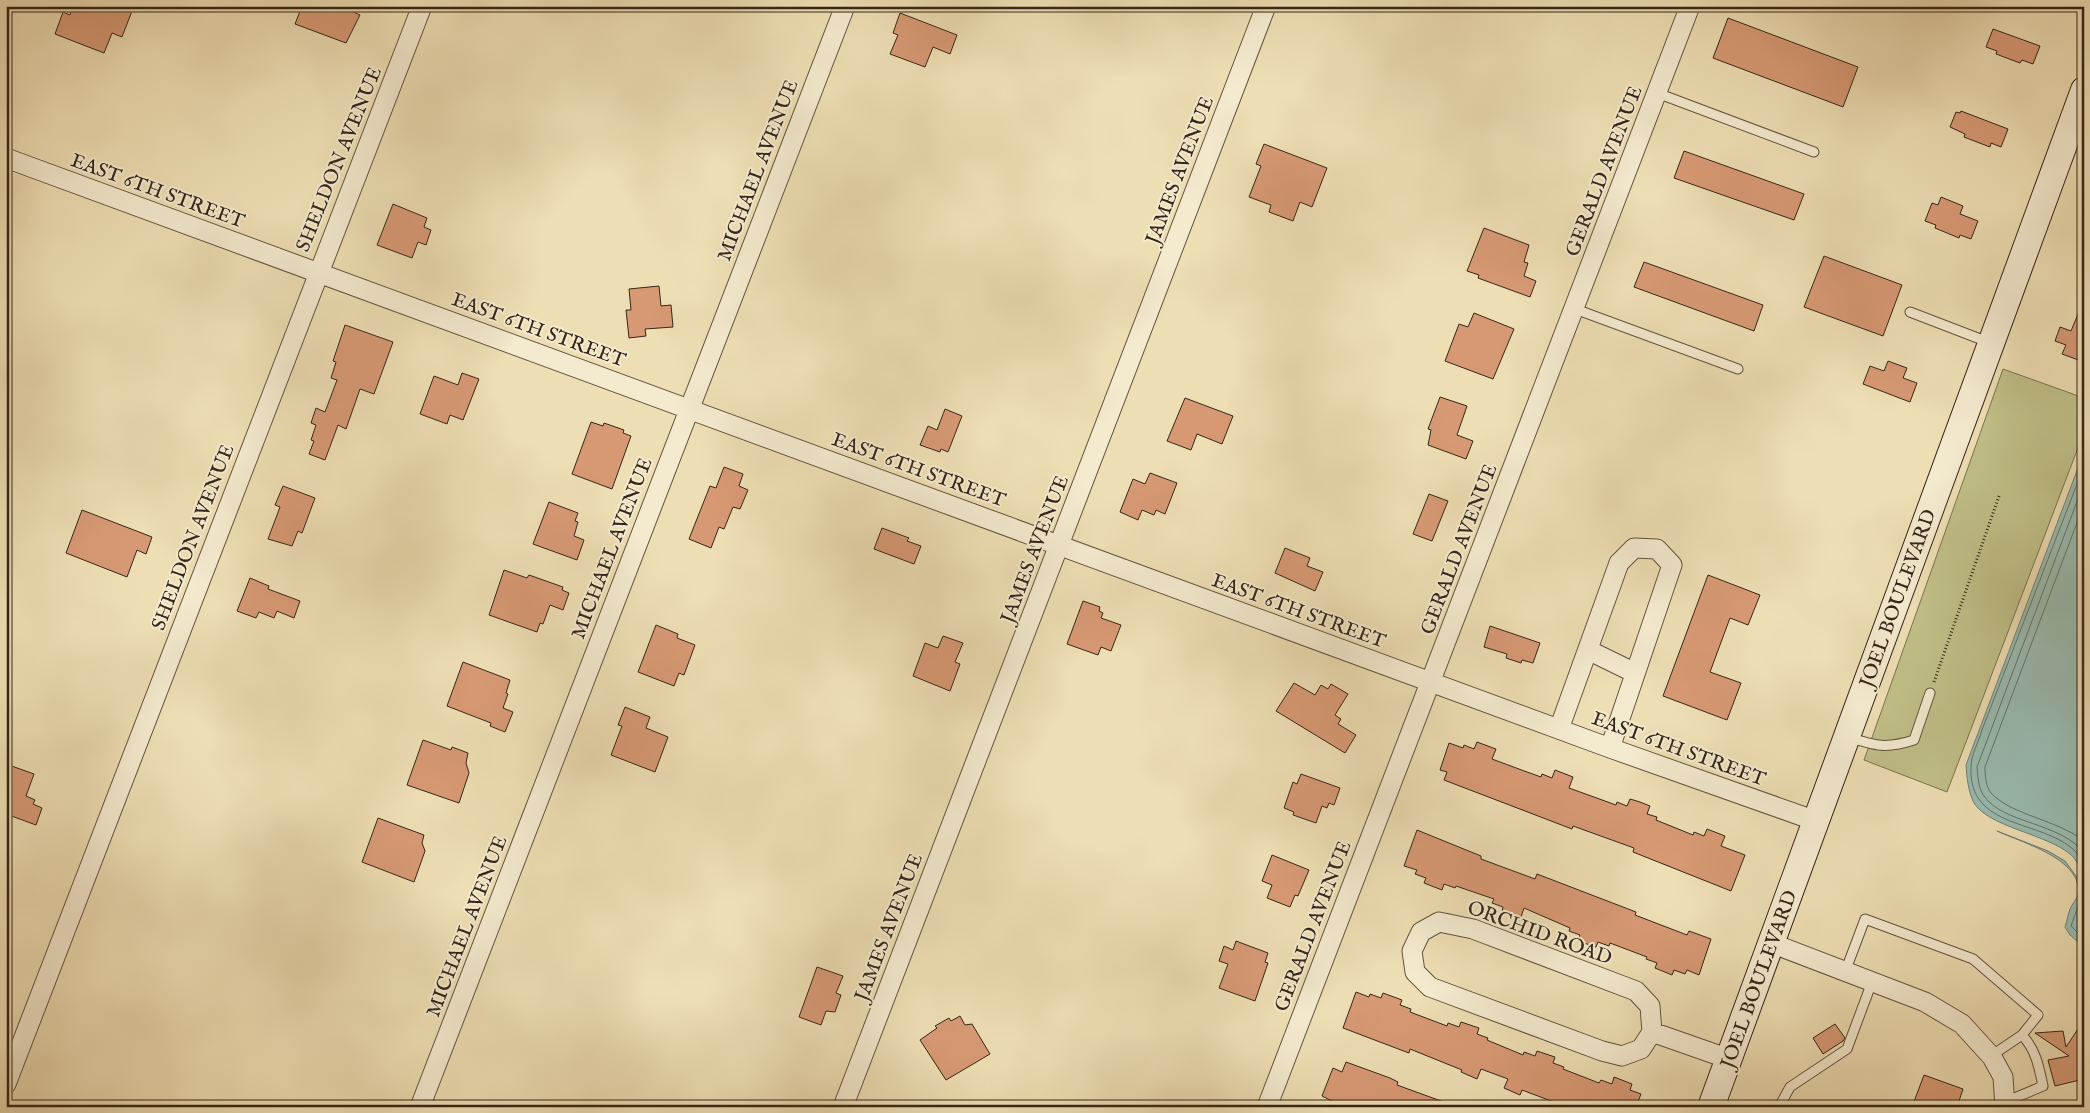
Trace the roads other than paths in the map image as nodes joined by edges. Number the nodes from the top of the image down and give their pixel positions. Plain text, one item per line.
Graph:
1 (422, 6) edge
2 (845, 6) edge
3 (1266, 6) edge
4 (1690, 6) edge
5 (2084, 90) edge
6 (1656, 93) junction
7 (1814, 152) dead end
8 (6, 158) edge
9 (318, 272) junction
10 (1575, 310) junction
11 (1910, 312) dead end
12 (1991, 343) junction
13 (1738, 369) dead end
14 (690, 408) junction
15 (1059, 546) junction
16 (1588, 650) junction
17 (1635, 674) junction
18 (1431, 682) junction
19 (1930, 693) road end
20 (1560, 729) junction
21 (1847, 737) junction
22 (1610, 748) junction
23 (1816, 822) junction
24 (1771, 943) junction
25 (1845, 972) junction
26 (1872, 982) junction
27 (1652, 1032) junction
28 (2022, 1035) junction
29 (1991, 1056) junction
30 (1729, 1059) junction
31 (6, 1084) edge
32 (2005, 1104) edge
33 (420, 1107) edge
34 (843, 1107) edge
35 (1267, 1107) edge
36 (1711, 1107) edge
37 (1779, 1107) edge

1 - 9 street, SHELDON AVENUE
2 - 14 street, MICHAEL AVENUE
3 - 15 street, JAMES AVENUE
4 - 6 street, GERALD AVENUE
5 - 12 main road, JOEL BOULEVARD
6 - 7 lane
6 - 10 street, GERALD AVENUE
8 - 9 street, EAST 6TH STREET
9 - 14 street, EAST 6TH STREET
9 - 31 street, SHELDON AVENUE
10 - 13 lane
10 - 18 street, GERALD AVENUE
11 - 12 lane
12 - 21 main road, JOEL BOULEVARD
14 - 15 street, EAST 6TH STREET
14 - 33 street, MICHAEL AVENUE
15 - 18 street, EAST 6TH STREET
15 - 34 street, JAMES AVENUE
16 - 17 street
16 - 17 street
16 - 20 street
17 - 22 street
18 - 20 street, EAST 6TH STREET
18 - 35 street, GERALD AVENUE
19 - 21 lane
20 - 22 street, EAST 6TH STREET
21 - 23 main road, JOEL BOULEVARD
22 - 23 street, EAST 6TH STREET
23 - 24 main road, JOEL BOULEVARD
24 - 25 street
24 - 30 main road, JOEL BOULEVARD
25 - 26 street
25 - 28 lane
26 - 29 street
26 - 37 lane
27 - 27 street, ORCHID ROAD
27 - 30 street
28 - 29 lane
28 - 32 lane
29 - 32 street
30 - 36 main road, JOEL BOULEVARD

